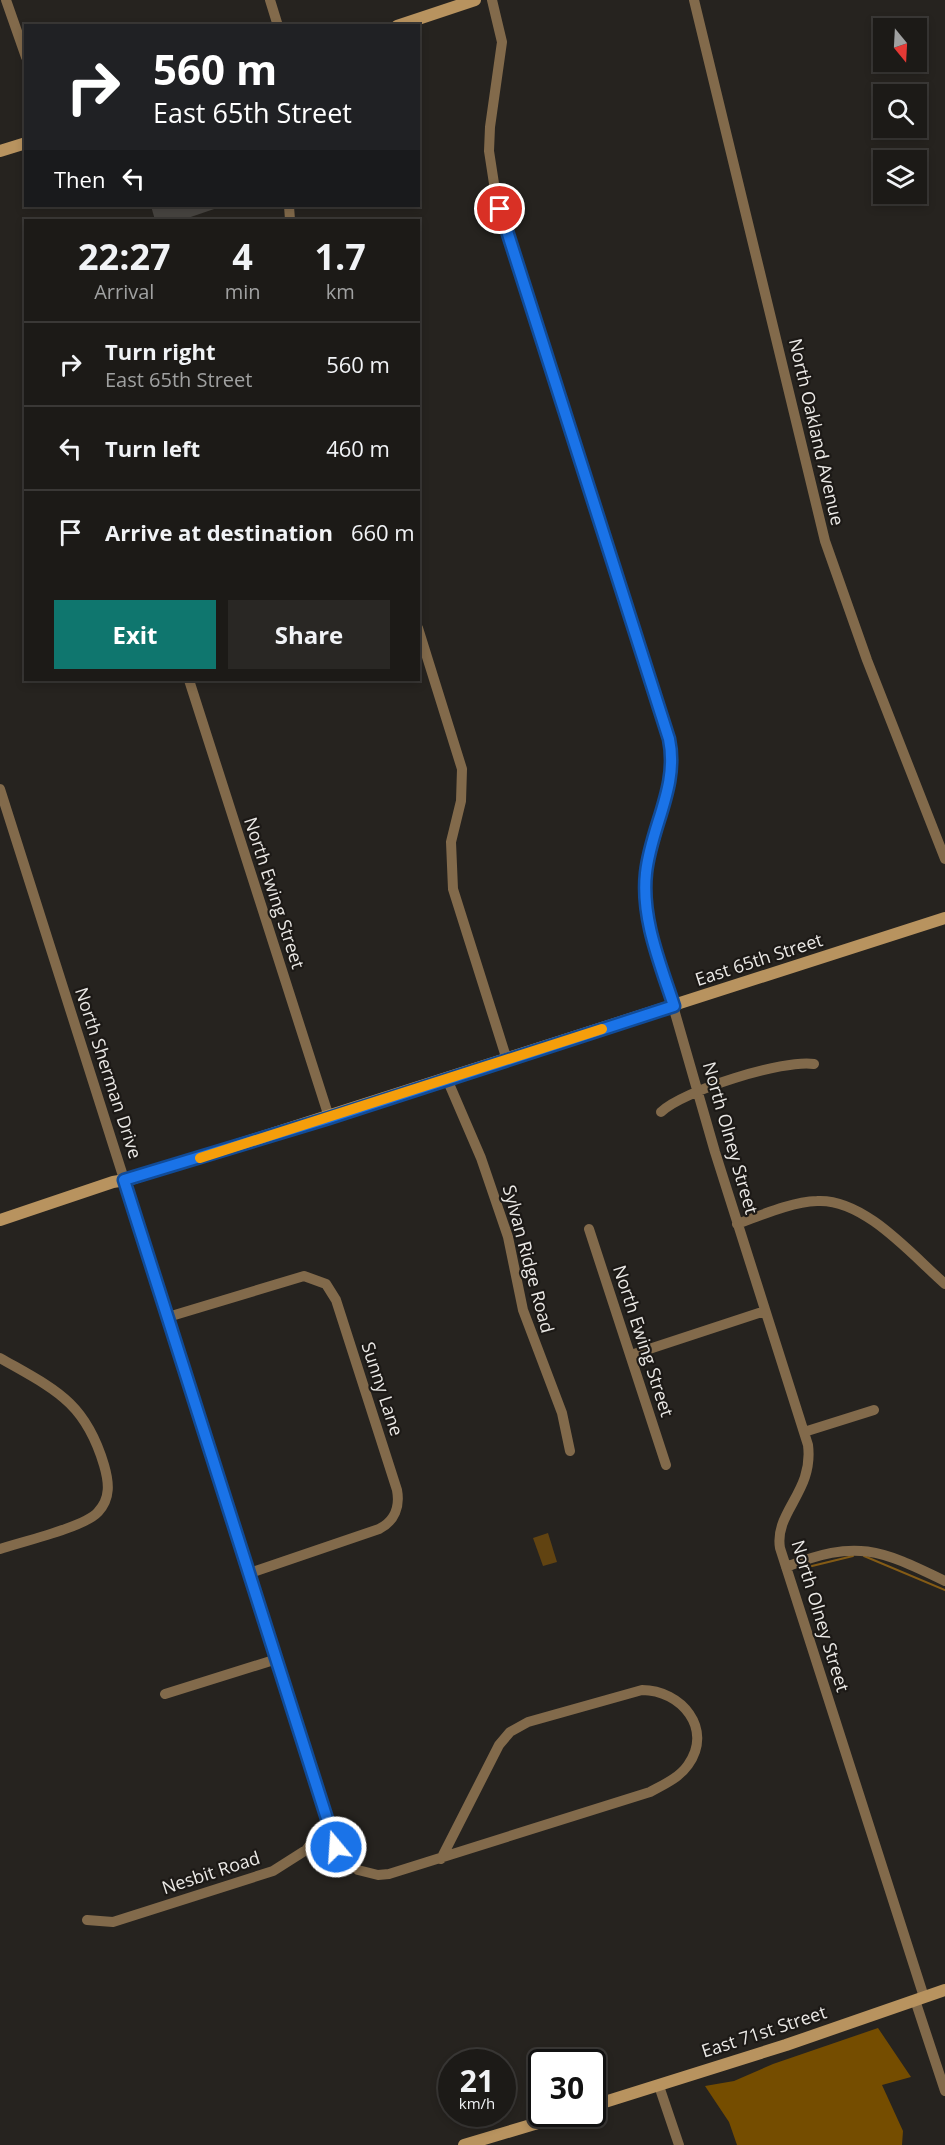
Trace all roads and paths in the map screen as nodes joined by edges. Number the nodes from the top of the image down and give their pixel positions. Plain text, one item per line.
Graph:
1 (6, 0) edge
2 (270, 0) edge
3 (476, 0) edge
4 (492, 0) edge
5 (694, 0) edge
6 (278, 24) edge
7 (403, 24) edge
8 (24, 51) edge
9 (24, 144) edge
10 (0, 151) edge
11 (420, 634) edge
12 (189, 681) edge
13 (0, 789) edge
14 (945, 859) edge
15 (945, 918) edge
16 (674, 1006) junction
17 (507, 1060) junction
18 (814, 1064) dead end
19 (447, 1079) junction
20 (698, 1092) junction
21 (661, 1112) dead end
22 (329, 1118) junction
23 (124, 1180) junction
24 (0, 1220) edge
25 (737, 1224) junction
26 (589, 1228) dead end
27 (943, 1278) edge
28 (765, 1311) junction
29 (168, 1317) junction
30 (631, 1355) junction
31 (0, 1358) edge
32 (874, 1410) dead end
33 (804, 1432) junction
34 (570, 1451) dead end
35 (666, 1465) dead end
36 (0, 1549) edge
37 (786, 1567) junction
38 (250, 1573) junction
39 (945, 1581) edge
40 (277, 1659) junction
41 (165, 1694) dead end
42 (328, 1822) junction
43 (441, 1859) junction
44 (87, 1920) dead end
45 (945, 1990) edge
46 (920, 1999) junction
47 (659, 2086) junction
48 (945, 2091) edge
49 (606, 2102) edge
50 (528, 2126) edge
51 (464, 2145) edge
52 (679, 2145) edge

1 - 8 street
2 - 6 street
3 - 7 street
4 - 16 street, North Olney Street
5 - 14 street, North Oakland Avenue
9 - 10 street
11 - 17 street
12 - 22 street, North Ewing Street
13 - 23 street, North Sherman Drive
15 - 16 street, East 65th Street
16 - 17 street, East 65th Street
16 - 20 street, North Olney Street
17 - 19 street, East 65th Street
18 - 20 street
19 - 22 street, East 65th Street
19 - 34 street, Sylvan Ridge Road
20 - 21 street
20 - 25 street, North Olney Street
22 - 23 street, East 65th Street
23 - 24 street, East 65th Street
23 - 29 street, North Sherman Drive
25 - 27 street
25 - 28 street, North Olney Street
26 - 30 street, North Ewing Street
28 - 30 street
28 - 33 street, North Olney Street
29 - 38 street, North Sherman Drive
29 - 38 street, Sunny Lane
30 - 35 street, North Ewing Street
31 - 36 street
32 - 33 street
33 - 37 street, North Olney Street
37 - 39 street
37 - 46 street, North Olney Street
38 - 40 street, North Sherman Drive
40 - 41 street
40 - 42 street, North Sherman Drive
42 - 43 street, North Sherman Drive
42 - 44 street, Nesbit Road
43 - 43 street
45 - 46 street, East 71st Street
46 - 47 street, East 71st Street
46 - 48 street, North Olney Street
47 - 49 street, East 71st Street
47 - 52 street
50 - 51 street

